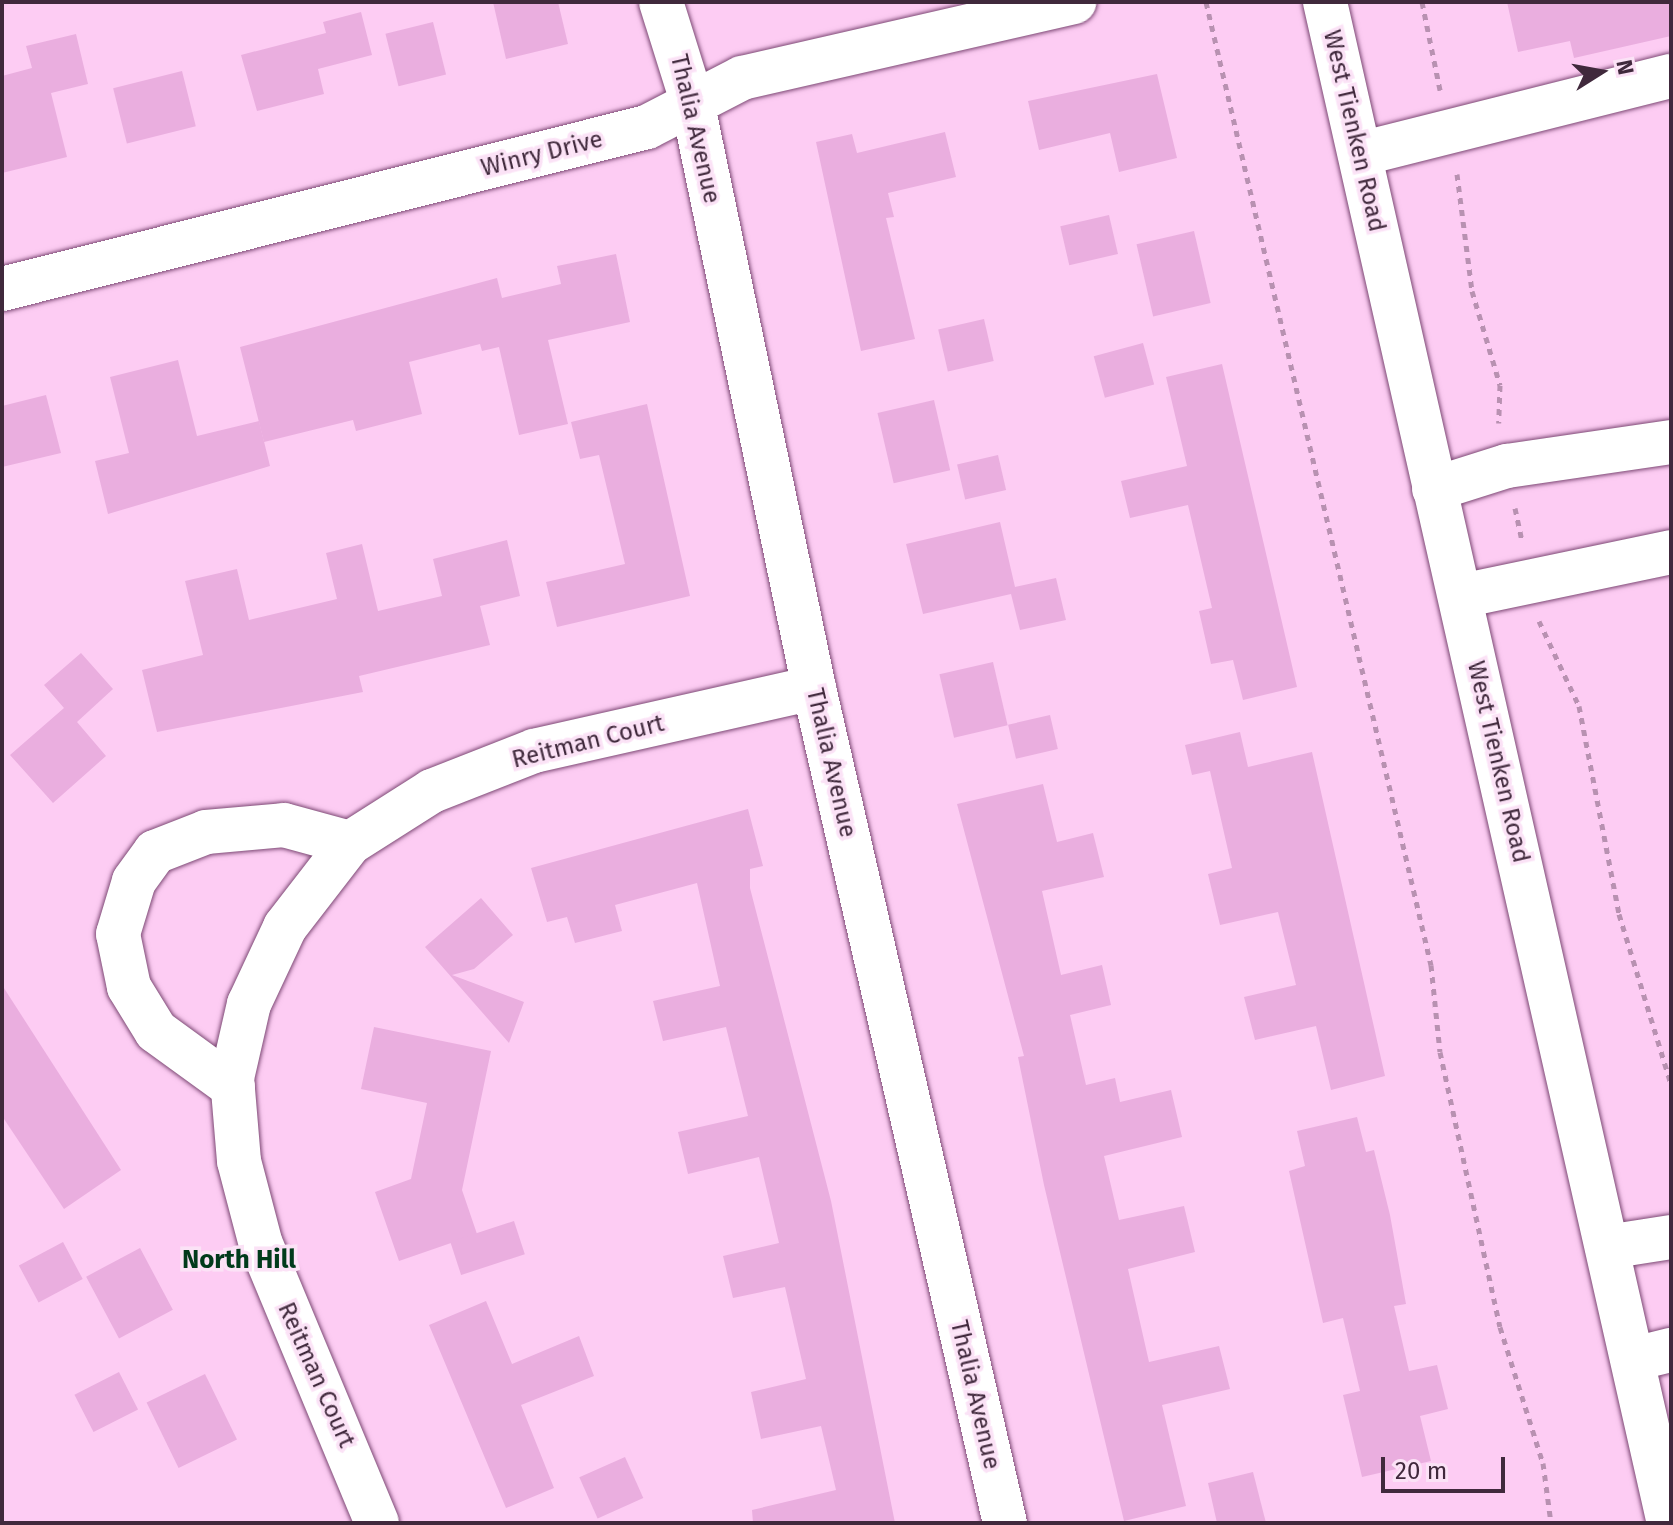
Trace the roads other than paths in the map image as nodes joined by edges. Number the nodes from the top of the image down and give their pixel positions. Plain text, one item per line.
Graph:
1 (661, 2) edge
2 (1074, 2) edge
3 (1325, 2) edge
4 (1671, 76) edge
5 (692, 101) junction
6 (1360, 154) junction
7 (2, 289) edge
8 (1671, 442) edge
9 (1434, 489) junction
10 (1671, 552) edge
11 (1461, 596) junction
12 (814, 688) junction
13 (350, 843) junction
14 (233, 1087) junction
15 (1671, 1237) edge
16 (1607, 1247) junction
17 (1652, 1355) edge
18 (377, 1523) edge
19 (1005, 1523) edge
20 (1669, 1523) edge

1 - 5 street, Thalia Avenue
2 - 5 street, Winry Drive
3 - 6 street, West Tienken Road
4 - 6 street
5 - 7 street, Winry Drive
5 - 12 street, Thalia Avenue
6 - 9 street, West Tienken Road
8 - 9 street
9 - 11 street, West Tienken Road
10 - 11 street
11 - 16 street, West Tienken Road
12 - 13 street, Reitman Court
12 - 19 street, Thalia Avenue
13 - 14 street, Reitman Court
13 - 14 street
14 - 18 street, Reitman Court
15 - 16 street
16 - 17 street, West Tienken Road
17 - 20 street, West Tienken Road

